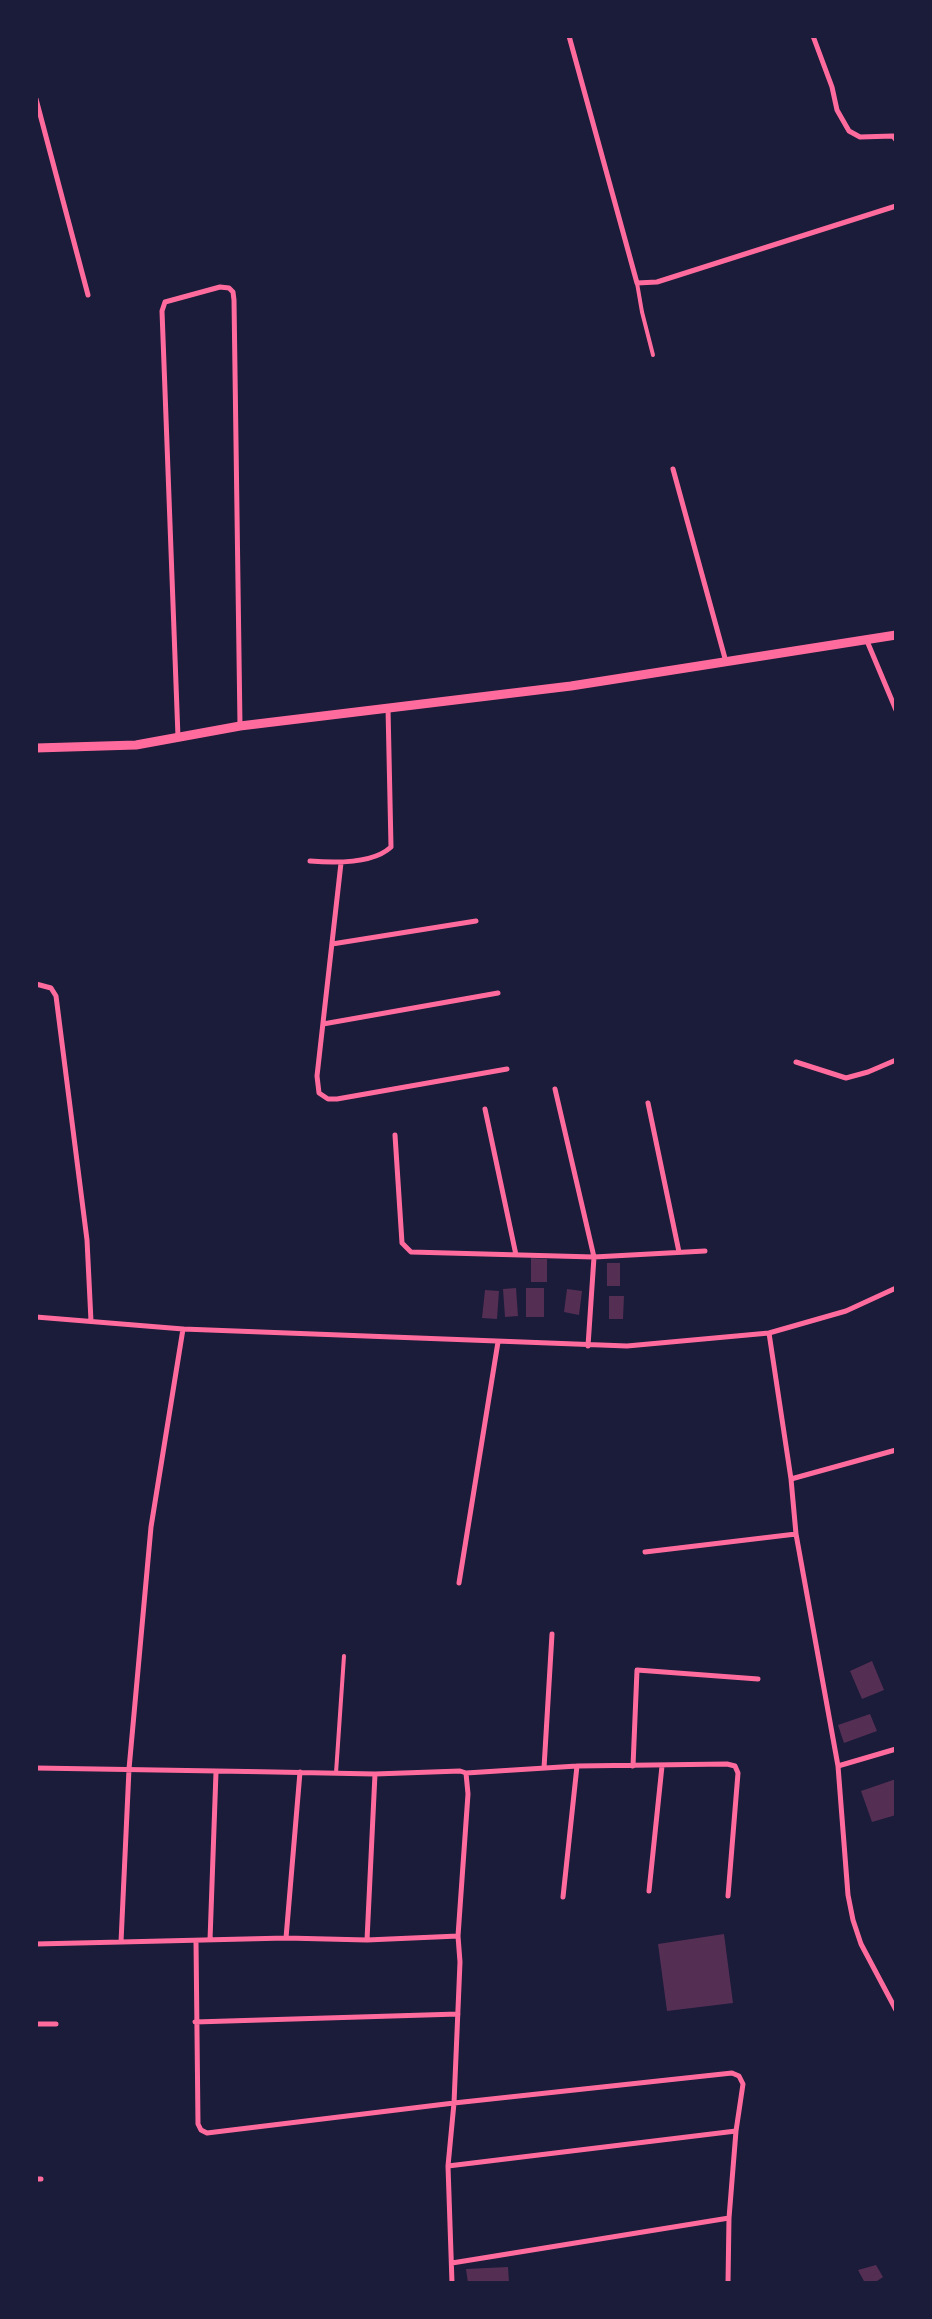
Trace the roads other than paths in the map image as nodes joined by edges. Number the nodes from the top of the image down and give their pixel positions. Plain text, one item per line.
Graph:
1 (569, 36) edge
2 (813, 36) edge
3 (36, 99) edge
4 (896, 140) edge
5 (896, 206) edge
6 (637, 283) junction
7 (88, 295) dead end
8 (653, 355) dead end
9 (673, 469) dead end
10 (896, 635) edge
11 (866, 641) junction
12 (726, 662) junction
13 (388, 708) junction
14 (896, 710) edge
15 (240, 726) junction
16 (178, 737) junction
17 (36, 748) edge
18 (310, 861) dead end
19 (341, 863) junction
20 (476, 920) dead end
21 (332, 944) junction
22 (36, 984) edge
23 (498, 993) dead end
24 (323, 1024) junction
25 (896, 1060) edge
26 (796, 1062) dead end
27 (507, 1069) dead end
28 (555, 1089) dead end
29 (648, 1103) dead end
30 (485, 1109) dead end
31 (395, 1135) dead end
32 (705, 1251) dead end
33 (679, 1252) junction
34 (516, 1255) junction
35 (594, 1257) junction
36 (896, 1288) edge
37 (36, 1317) edge
38 (91, 1321) junction
39 (183, 1329) junction
40 (769, 1334) junction
41 (498, 1342) junction
42 (588, 1346) junction
43 (896, 1450) edge
44 (791, 1479) junction
45 (796, 1534) junction
46 (645, 1552) dead end
47 (459, 1583) dead end
48 (552, 1634) dead end
49 (344, 1656) dead end
50 (758, 1679) dead end
51 (896, 1749) edge
52 (577, 1766) junction
53 (632, 1766) junction
54 (662, 1766) junction
55 (838, 1766) junction
56 (36, 1768) edge
57 (544, 1768) junction
58 (129, 1769) junction
59 (216, 1772) junction
60 (300, 1772) junction
61 (336, 1773) junction
62 (466, 1773) junction
63 (376, 1774) junction
64 (649, 1891) dead end
65 (728, 1896) dead end
66 (563, 1897) dead end
67 (458, 1936) junction
68 (286, 1938) junction
69 (210, 1940) junction
70 (367, 1940) junction
71 (196, 1941) junction
72 (121, 1942) junction
73 (36, 1944) edge
74 (896, 2010) edge
75 (458, 2014) junction
76 (195, 2022) junction
77 (36, 2024) edge
78 (56, 2024) dead end
79 (454, 2103) junction
80 (736, 2131) junction
81 (448, 2166) junction
82 (729, 2218) junction
83 (452, 2263) junction
84 (452, 2283) edge
85 (728, 2283) edge

1 - 6 street
2 - 4 street
3 - 7 street
5 - 6 street
6 - 8 lane
9 - 12 street
10 - 11 street
11 - 12 street
11 - 14 street
12 - 13 street
13 - 15 street
13 - 19 street
15 - 16 street
15 - 16 street
16 - 17 street
18 - 19 street
19 - 21 street
20 - 21 street
21 - 24 street
22 - 38 street
23 - 24 street
24 - 27 street
25 - 26 street
28 - 35 street
29 - 33 street
30 - 34 street
31 - 34 street
32 - 33 street
33 - 35 street
34 - 35 street
35 - 42 street
36 - 40 street
37 - 38 street
38 - 39 street
39 - 41 street
39 - 58 street
40 - 42 street
40 - 44 street
41 - 42 street
41 - 47 street
43 - 44 street
44 - 45 street
45 - 46 street
45 - 55 street
48 - 57 street
49 - 61 lane
50 - 53 street
51 - 55 street
52 - 53 street
52 - 57 street
52 - 66 street
53 - 54 street
54 - 64 street
54 - 65 street
55 - 74 street
56 - 58 street
57 - 62 street
58 - 59 street
58 - 72 street
59 - 60 street
59 - 69 street
60 - 61 street
60 - 68 street
61 - 63 street
62 - 63 street
62 - 67 street
63 - 70 street
67 - 70 street
67 - 75 street
68 - 69 street
68 - 70 street
69 - 71 street
71 - 72 street
71 - 76 street
72 - 73 street
75 - 76 street
75 - 79 street
76 - 79 street
77 - 78 street
79 - 80 street
79 - 81 street
80 - 81 street
80 - 82 street
81 - 83 street
82 - 83 street
82 - 85 street
83 - 84 street

